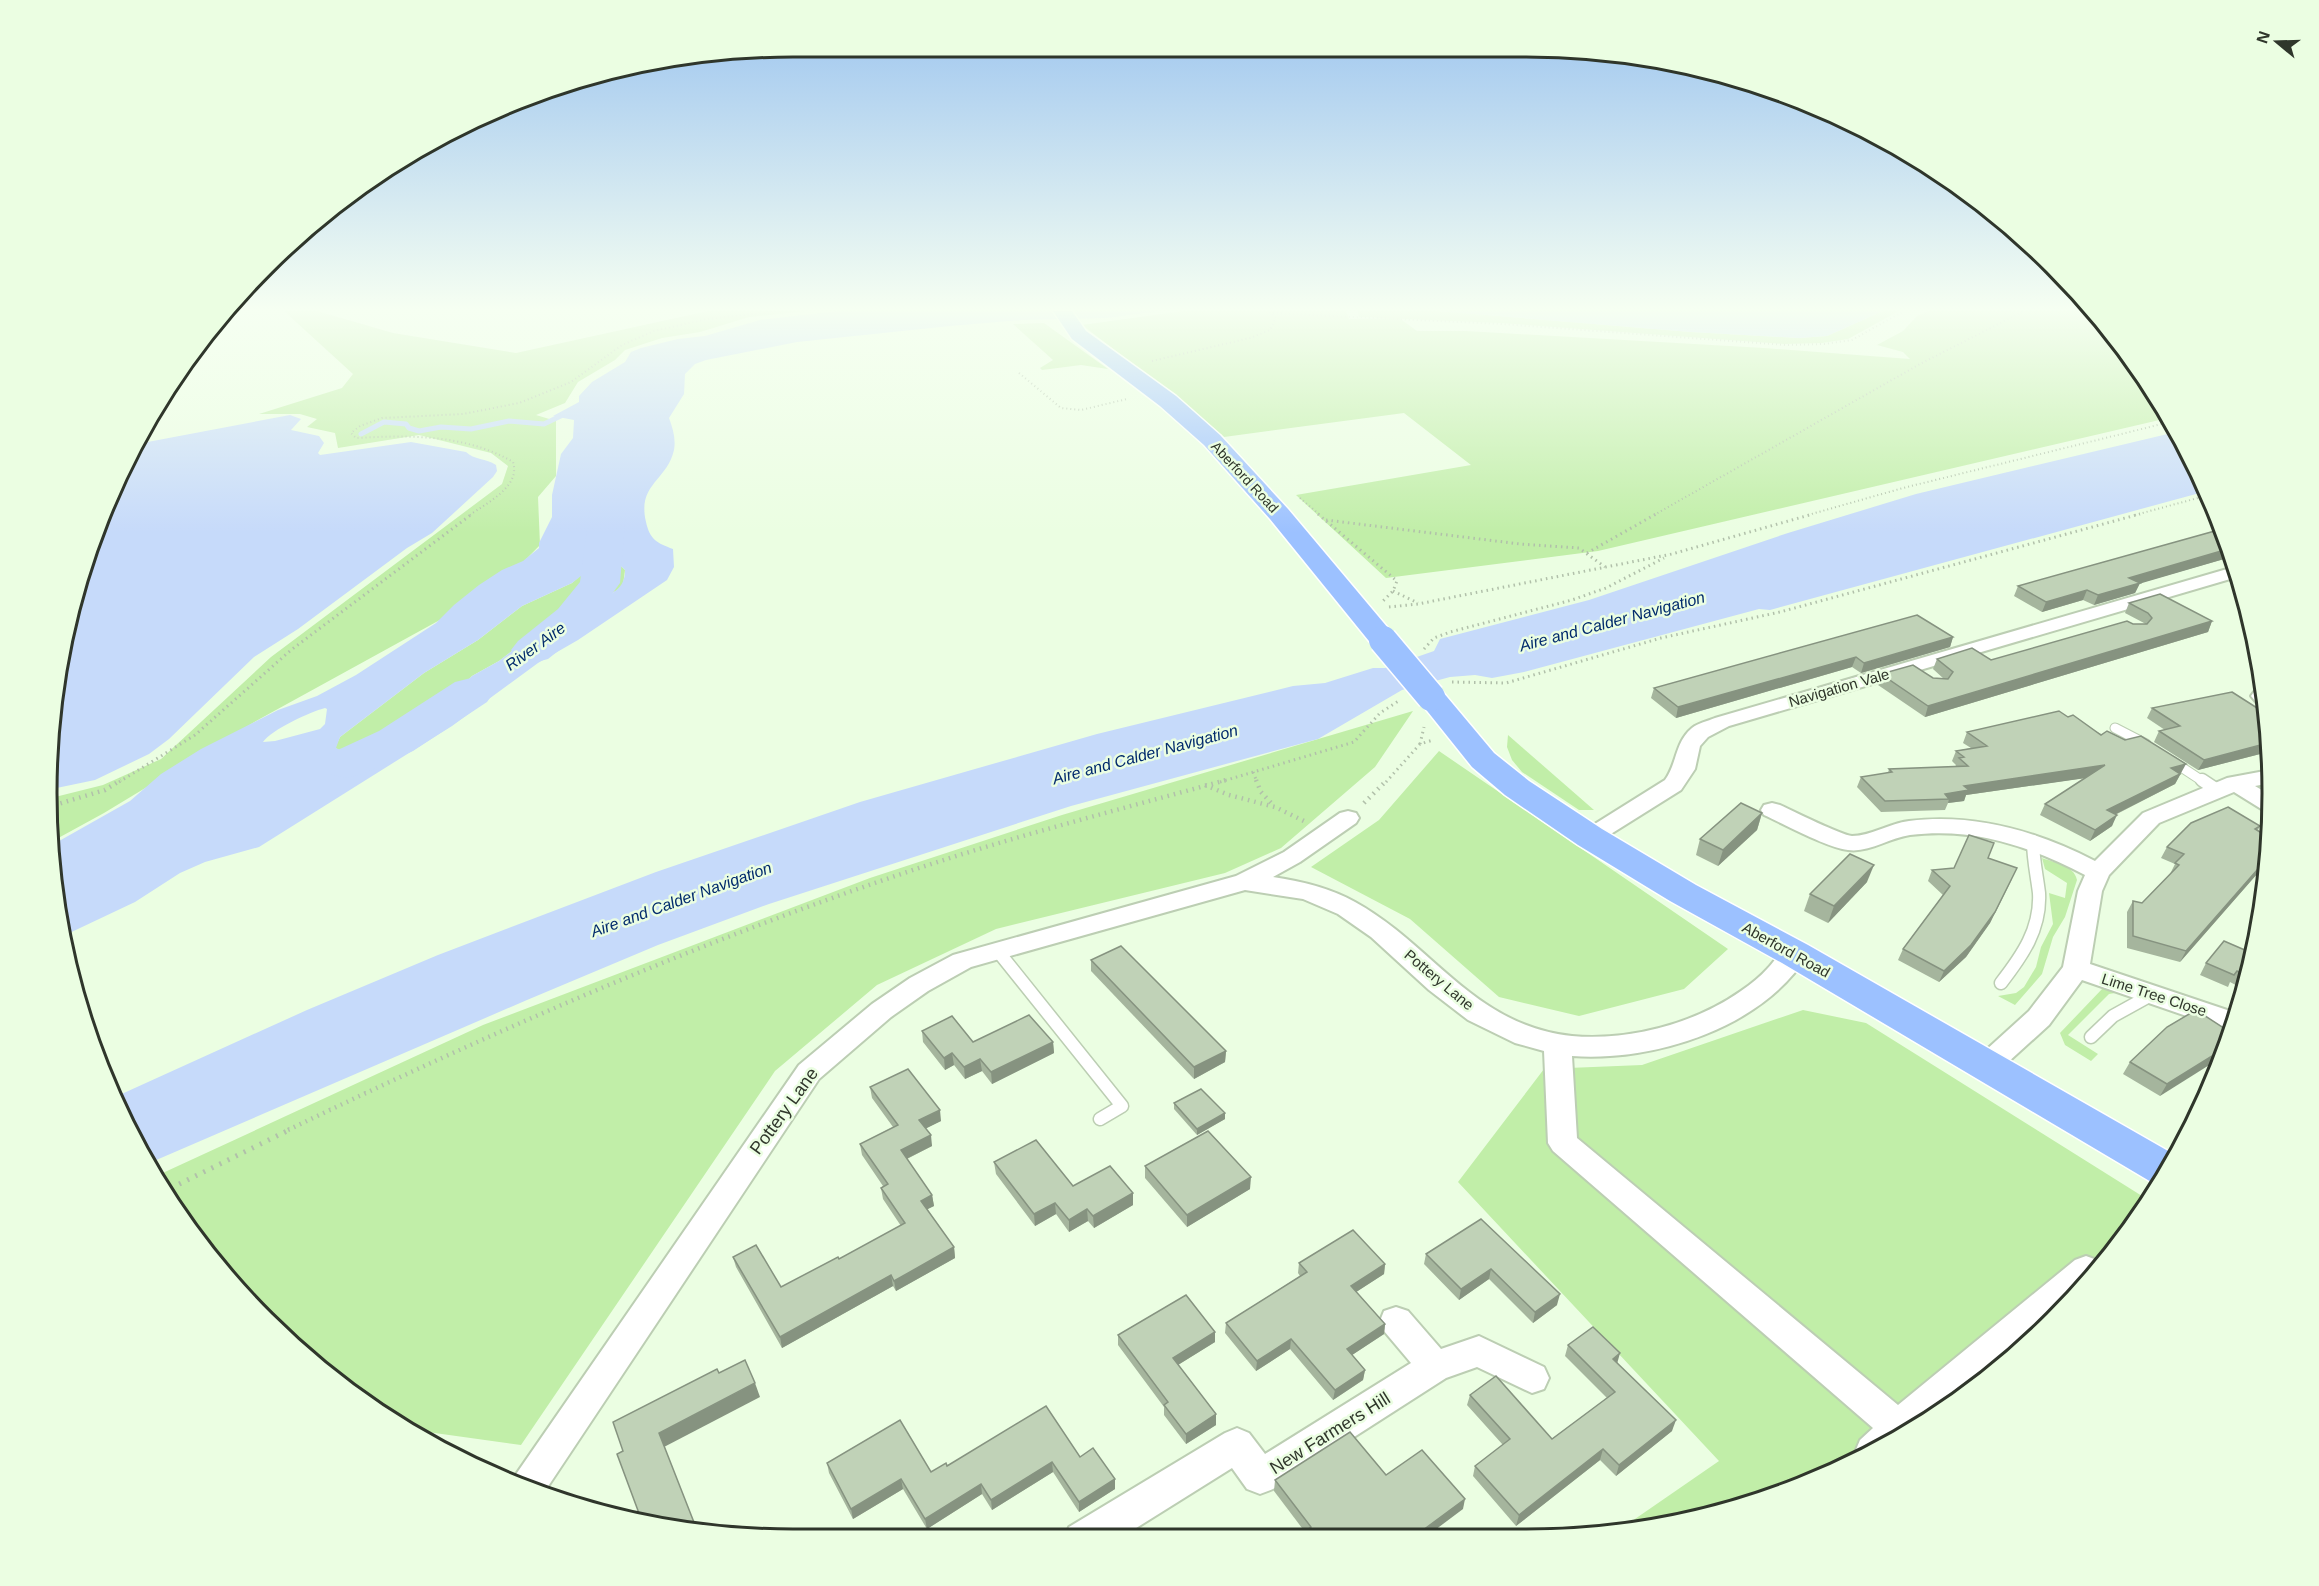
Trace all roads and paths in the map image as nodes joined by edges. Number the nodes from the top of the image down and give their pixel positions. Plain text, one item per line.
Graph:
1 (566, 385) edge
2 (1034, 385) edge
3 (1145, 385) edge
4 (1883, 385) edge
5 (1156, 393) junction
6 (2162, 424) edge
7 (2200, 497) edge
8 (1325, 520) dead end
9 (1587, 553) junction
10 (1672, 554) junction
11 (1605, 567) junction
12 (2228, 574) edge
13 (1393, 591) dead end
14 (1418, 604) junction
15 (1358, 609) junction
16 (2103, 610) junction
17 (2127, 624) edge
18 (1425, 649) dead end
19 (1912, 666) junction
20 (1937, 683) edge
21 (1427, 693) junction
22 (2115, 728) dead end
23 (1420, 744) dead end
24 (1253, 772) junction
25 (2261, 778) edge
26 (1204, 785) junction
27 (2226, 786) junction
28 (2262, 801) edge
29 (57, 804) edge
30 (1275, 807) junction
31 (1772, 810) dead end
32 (1348, 818) joint
33 (1327, 833) junction
34 (1590, 837) junction
35 (2033, 841) junction
36 (2098, 872) junction
37 (1245, 882) junction
38 (997, 950) junction
39 (1795, 954) junction
40 (2076, 969) junction
41 (2001, 983) dead end
42 (2154, 993) junction
43 (2226, 1019) edge
44 (2091, 1036) dead end
45 (1557, 1044) junction
46 (1985, 1067) junction
47 (1100, 1119) dead end
48 (2159, 1167) edge
49 (172, 1187) edge
50 (2085, 1271) edge
51 (1396, 1321) dead end
52 (1435, 1366) junction
53 (1532, 1378) dead end
54 (1898, 1427) joint
55 (531, 1481) edge
56 (1098, 1529) edge

1 - 29 path
2 - 5 path
3 - 5 main road, Aberford Road
4 - 9 path
5 - 15 main road, Aberford Road
6 - 10 path
7 - 21 path
8 - 9 path
9 - 11 path
10 - 11 path
10 - 18 path
11 - 14 path
12 - 16 street, Navigation Vale
13 - 14 path
14 - 15 path
15 - 21 main road, Aberford Road, bridge
16 - 17 street
16 - 19 street, Navigation Vale
19 - 20 street
19 - 34 street, Navigation Vale
21 - 24 path
21 - 34 main road, Aberford Road
22 - 27 lane
23 - 32 path
24 - 26 path
24 - 30 path
25 - 27 street
26 - 30 path
26 - 49 path
27 - 28 street
27 - 36 street
30 - 33 path
31 - 35 street
32 - 33 street, Pottery Lane
33 - 37 street, Pottery Lane
34 - 39 main road, Aberford Road
35 - 36 street
35 - 41 lane
36 - 40 street
37 - 38 street, Pottery Lane
37 - 45 street, Pottery Lane
38 - 47 lane
38 - 55 street, Pottery Lane
39 - 45 street, Pottery Lane
39 - 46 main road, Aberford Road
40 - 42 street, Lime Tree Close
40 - 46 street
42 - 43 street, Lime Tree Close
42 - 44 lane
45 - 54 street
46 - 48 main road, Aberford Road
50 - 54 street
51 - 52 street
52 - 53 street, New Farmers Hill
52 - 56 street, New Farmers Hill

